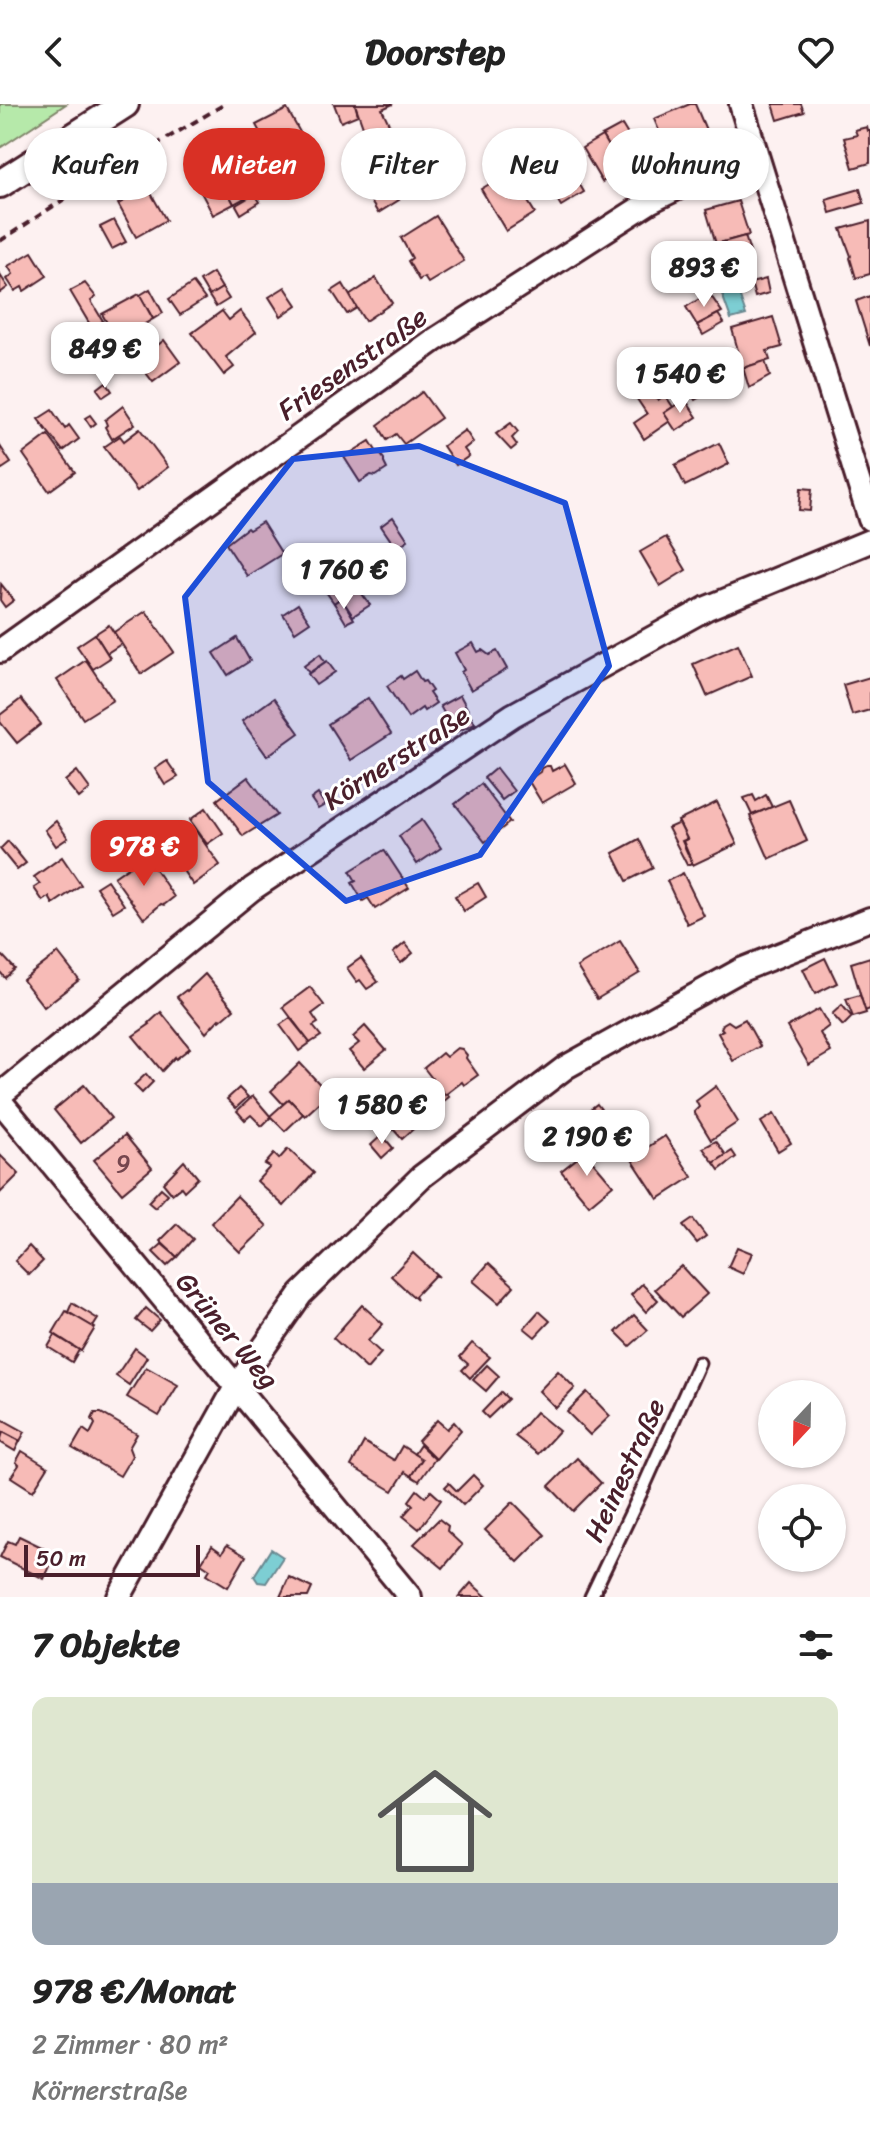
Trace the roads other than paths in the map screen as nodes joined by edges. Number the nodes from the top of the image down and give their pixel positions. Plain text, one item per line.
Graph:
1 (125, 104) edge
2 (741, 104) edge
3 (748, 128) edge
4 (0, 184) edge
5 (769, 195) edge
6 (653, 200) edge
7 (870, 519) edge
8 (870, 541) edge
9 (0, 651) edge
10 (870, 919) edge
11 (0, 1095) edge
12 (0, 1101) edge
13 (699, 1363) dead end
14 (236, 1387) junction
15 (119, 1597) edge
16 (410, 1597) edge
17 (591, 1597) edge

1 - 4 street
2 - 3 street
5 - 7 street
6 - 9 street, Friesenstraße
8 - 11 street, Körnerstraße
10 - 14 street
12 - 14 street, Grüner Weg
13 - 17 lane, Heinestraße
14 - 15 street
14 - 16 street, Grüner Weg

